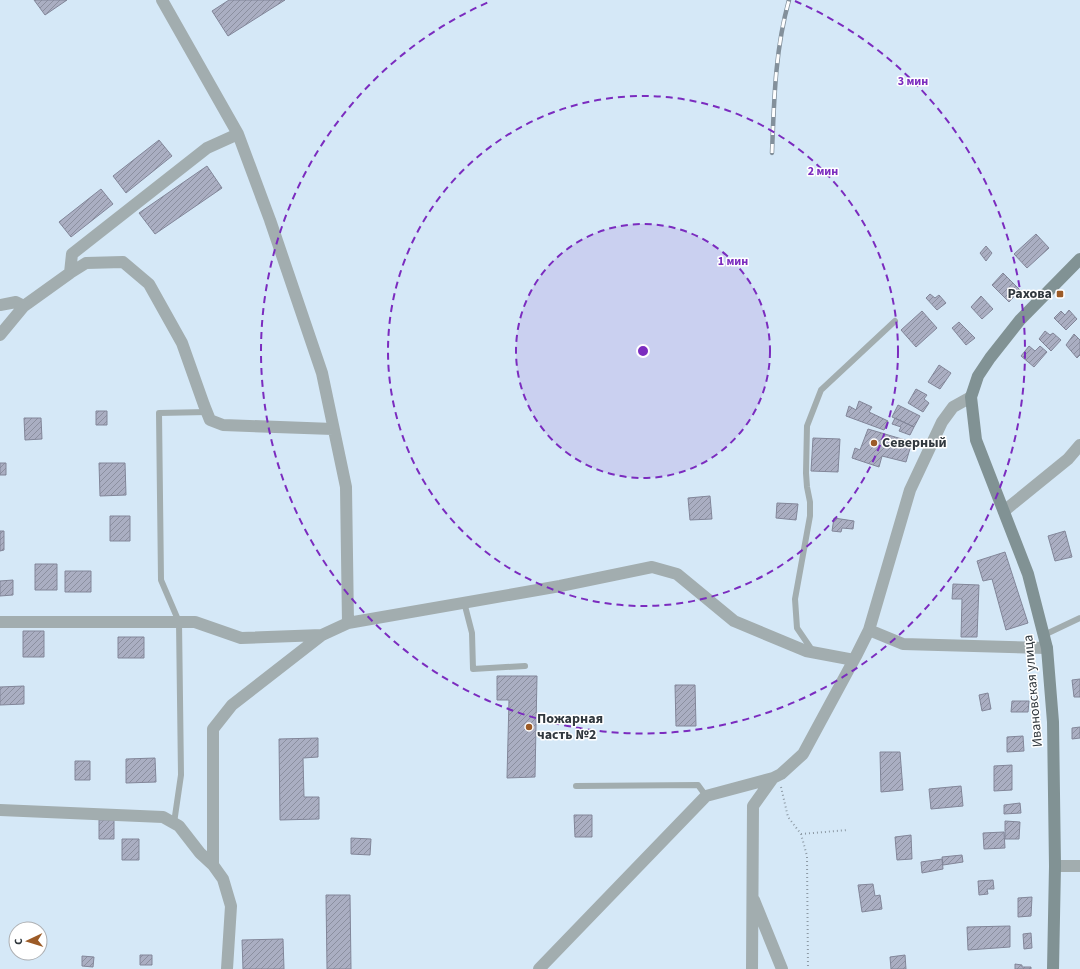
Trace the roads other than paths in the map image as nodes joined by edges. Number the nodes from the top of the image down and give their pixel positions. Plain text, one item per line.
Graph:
1 (162, 0) edge
2 (238, 134) junction
3 (1080, 259) edge
4 (70, 273) junction
5 (0, 305) edge
6 (24, 306) junction
7 (895, 321) dead end
8 (0, 335) edge
9 (971, 397) junction
10 (207, 412) junction
11 (333, 429) junction
12 (1080, 445) edge
13 (1004, 511) junction
14 (464, 602) junction
15 (1080, 618) edge
16 (0, 622) edge
17 (179, 622) junction
18 (348, 623) junction
19 (869, 630) junction
20 (322, 634) junction
21 (1044, 635) junction
22 (1047, 648) junction
23 (815, 654) junction
24 (854, 660) junction
25 (525, 666) dead end
26 (777, 776) junction
27 (576, 786) dead end
28 (706, 796) junction
29 (0, 810) edge
30 (174, 823) junction
31 (213, 865) junction
32 (1054, 866) junction
33 (1080, 866) edge
34 (752, 893) junction
35 (227, 969) edge
36 (539, 969) edge
37 (752, 969) edge
38 (782, 969) edge
39 (1053, 969) edge

1 - 2 street
2 - 4 street
2 - 11 street
3 - 9 main road
4 - 6 street
4 - 10 street
5 - 6 street
6 - 8 street
7 - 23 lane
9 - 13 main road, Ивановская улица
9 - 19 street
10 - 11 street
10 - 17 lane
11 - 18 street
12 - 13 street
13 - 21 main road, Ивановская улица
14 - 18 street
14 - 23 street
14 - 25 lane
15 - 21 lane
16 - 17 street
17 - 20 street
17 - 30 lane
18 - 20 street
19 - 22 street
19 - 24 street
20 - 31 street
21 - 22 main road, Ивановская улица
22 - 32 main road, Ивановская улица
23 - 24 street
24 - 26 street
26 - 28 street
26 - 34 street
27 - 28 lane
28 - 36 street
29 - 30 street
30 - 31 street
31 - 35 street
32 - 33 street
32 - 39 main road, Ивановская улица
34 - 37 street
34 - 38 street

